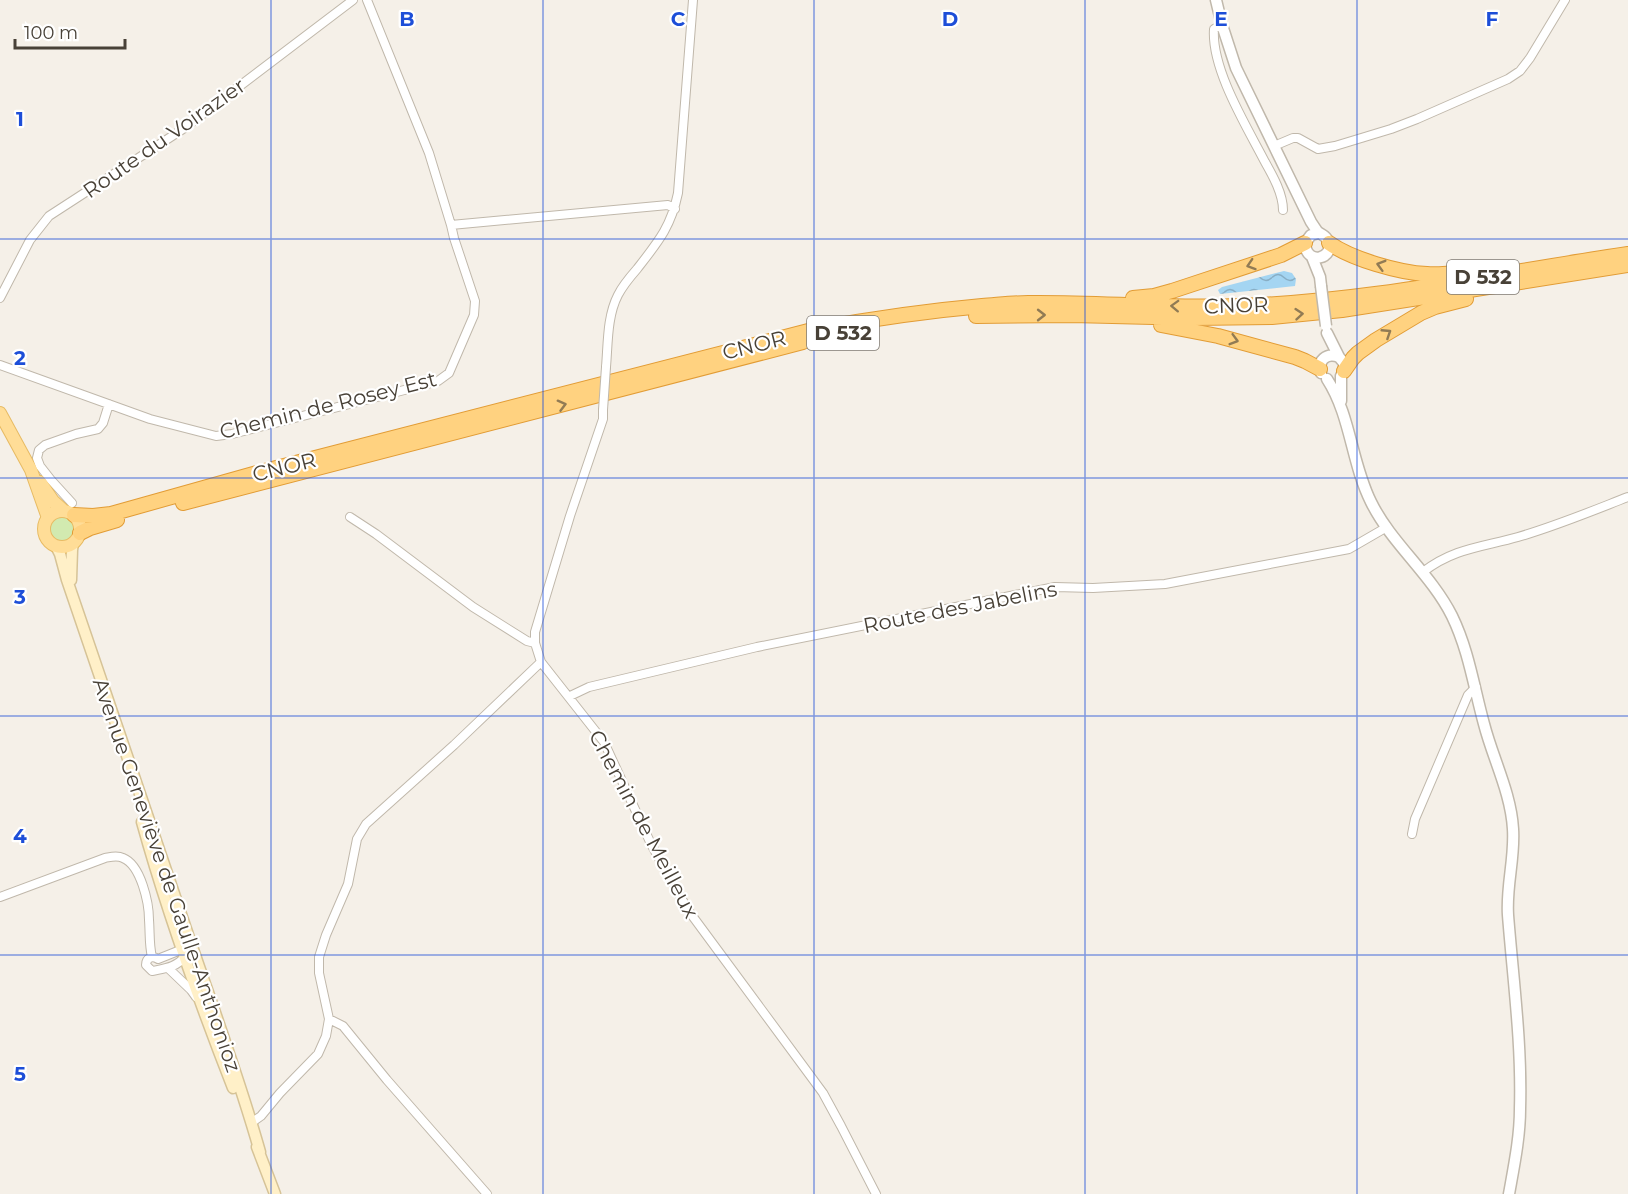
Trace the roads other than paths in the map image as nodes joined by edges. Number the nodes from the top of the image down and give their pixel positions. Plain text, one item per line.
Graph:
1 (353, 0) edge
2 (367, 0) edge
3 (693, 0) edge
4 (1216, 0) edge
5 (1565, 0) edge
6 (1221, 25) junction
7 (1274, 146) junction
8 (1302, 205) junction
9 (675, 209) junction
10 (1283, 210) dead end
11 (451, 225) junction
12 (1324, 238) junction
13 (1306, 241) junction
14 (1628, 254) edge
15 (1318, 257) junction
16 (1621, 266) edge
17 (1543, 268) junction
18 (0, 298) edge
19 (1024, 303) junction
20 (1072, 315) junction
21 (1327, 330) junction
22 (1339, 357) junction
23 (0, 365) edge
24 (1323, 369) junction
25 (1342, 373) junction
26 (109, 404) junction
27 (1341, 405) junction
28 (0, 413) edge
29 (31, 470) junction
30 (1628, 497) edge
31 (70, 510) junction
32 (350, 517) dead end
33 (48, 518) junction
34 (1387, 527) junction
35 (77, 538) junction
36 (56, 546) junction
37 (1423, 572) junction
38 (73, 598) junction
39 (535, 643) junction
40 (541, 662) junction
41 (1476, 687) junction
42 (570, 696) junction
43 (124, 749) junction
44 (1412, 834) dead end
45 (0, 897) edge
46 (188, 935) junction
47 (185, 952) junction
48 (155, 958) junction
49 (158, 968) junction
50 (168, 969) junction
51 (205, 982) junction
52 (329, 1019) junction
53 (211, 1032) junction
54 (251, 1123) junction
55 (260, 1152) junction
56 (275, 1194) edge
57 (487, 1194) edge
58 (876, 1194) edge
59 (1509, 1194) edge

1 - 18 street, Route du Voirazier
2 - 11 street, Chemin de Rosey Est
3 - 9 street
4 - 6 street
5 - 7 street
6 - 7 street
6 - 10 street
7 - 8 street
8 - 12 street
8 - 13 street
9 - 11 street
9 - 39 street, bridge
11 - 26 street, Chemin de Rosey Est
12 - 13 street
12 - 15 street
17 -> 12 highway
13 - 15 street
13 -> 19 highway
14 - 17 highway, CNOR / D 532
15 - 21 street, bridge
20 -> 16 highway, CNOR / D 532
25 -> 16 highway
17 -> 19 highway, CNOR / D 532
19 - 31 highway, CNOR / D 532
20 -> 24 highway
35 -> 20 highway, CNOR / D 532
21 - 22 street
21 - 24 street
22 - 24 street
22 - 25 street
23 - 26 street, Chemin de Rosey Est
24 - 25 street
24 - 27 street
25 - 27 street
26 - 31 street
27 - 34 street
28 - 29 main road
29 - 31 main road
29 - 33 main road
30 - 37 street
31 - 33 main road
31 - 35 main road
32 - 39 street
33 - 36 main road
34 - 37 street
34 - 42 street, Route des Jabelins
35 - 36 main road
35 - 38 main road, Avenue Geneviève de Gaulle-Anthonioz
36 - 38 main road, Avenue Geneviève de Gaulle-Anthonioz
37 - 41 street
38 - 43 main road, Avenue Geneviève de Gaulle-Anthonioz
39 - 40 street, Chemin de Meilleux
40 - 42 street, Chemin de Meilleux
40 - 52 street
41 - 44 street
41 - 59 street
42 - 58 street, Chemin de Meilleux
43 - 46 main road, Avenue Geneviève de Gaulle-Anthonioz
43 - 47 main road, Avenue Geneviève de Gaulle-Anthonioz
45 - 48 street
46 - 47 street
46 - 51 main road, Avenue Geneviève de Gaulle-Anthonioz
47 - 48 street
47 - 50 street
47 - 51 street
47 - 53 main road, Avenue Geneviève de Gaulle-Anthonioz
48 - 49 street
48 - 49 street
49 - 50 street
50 - 53 street
51 - 54 main road, Avenue Geneviève de Gaulle-Anthonioz
52 - 54 street
52 - 57 street
53 - 55 main road, Avenue Geneviève de Gaulle-Anthonioz
54 - 55 main road, Avenue Geneviève de Gaulle-Anthonioz
55 - 56 main road, Avenue Geneviève de Gaulle-Anthonioz

